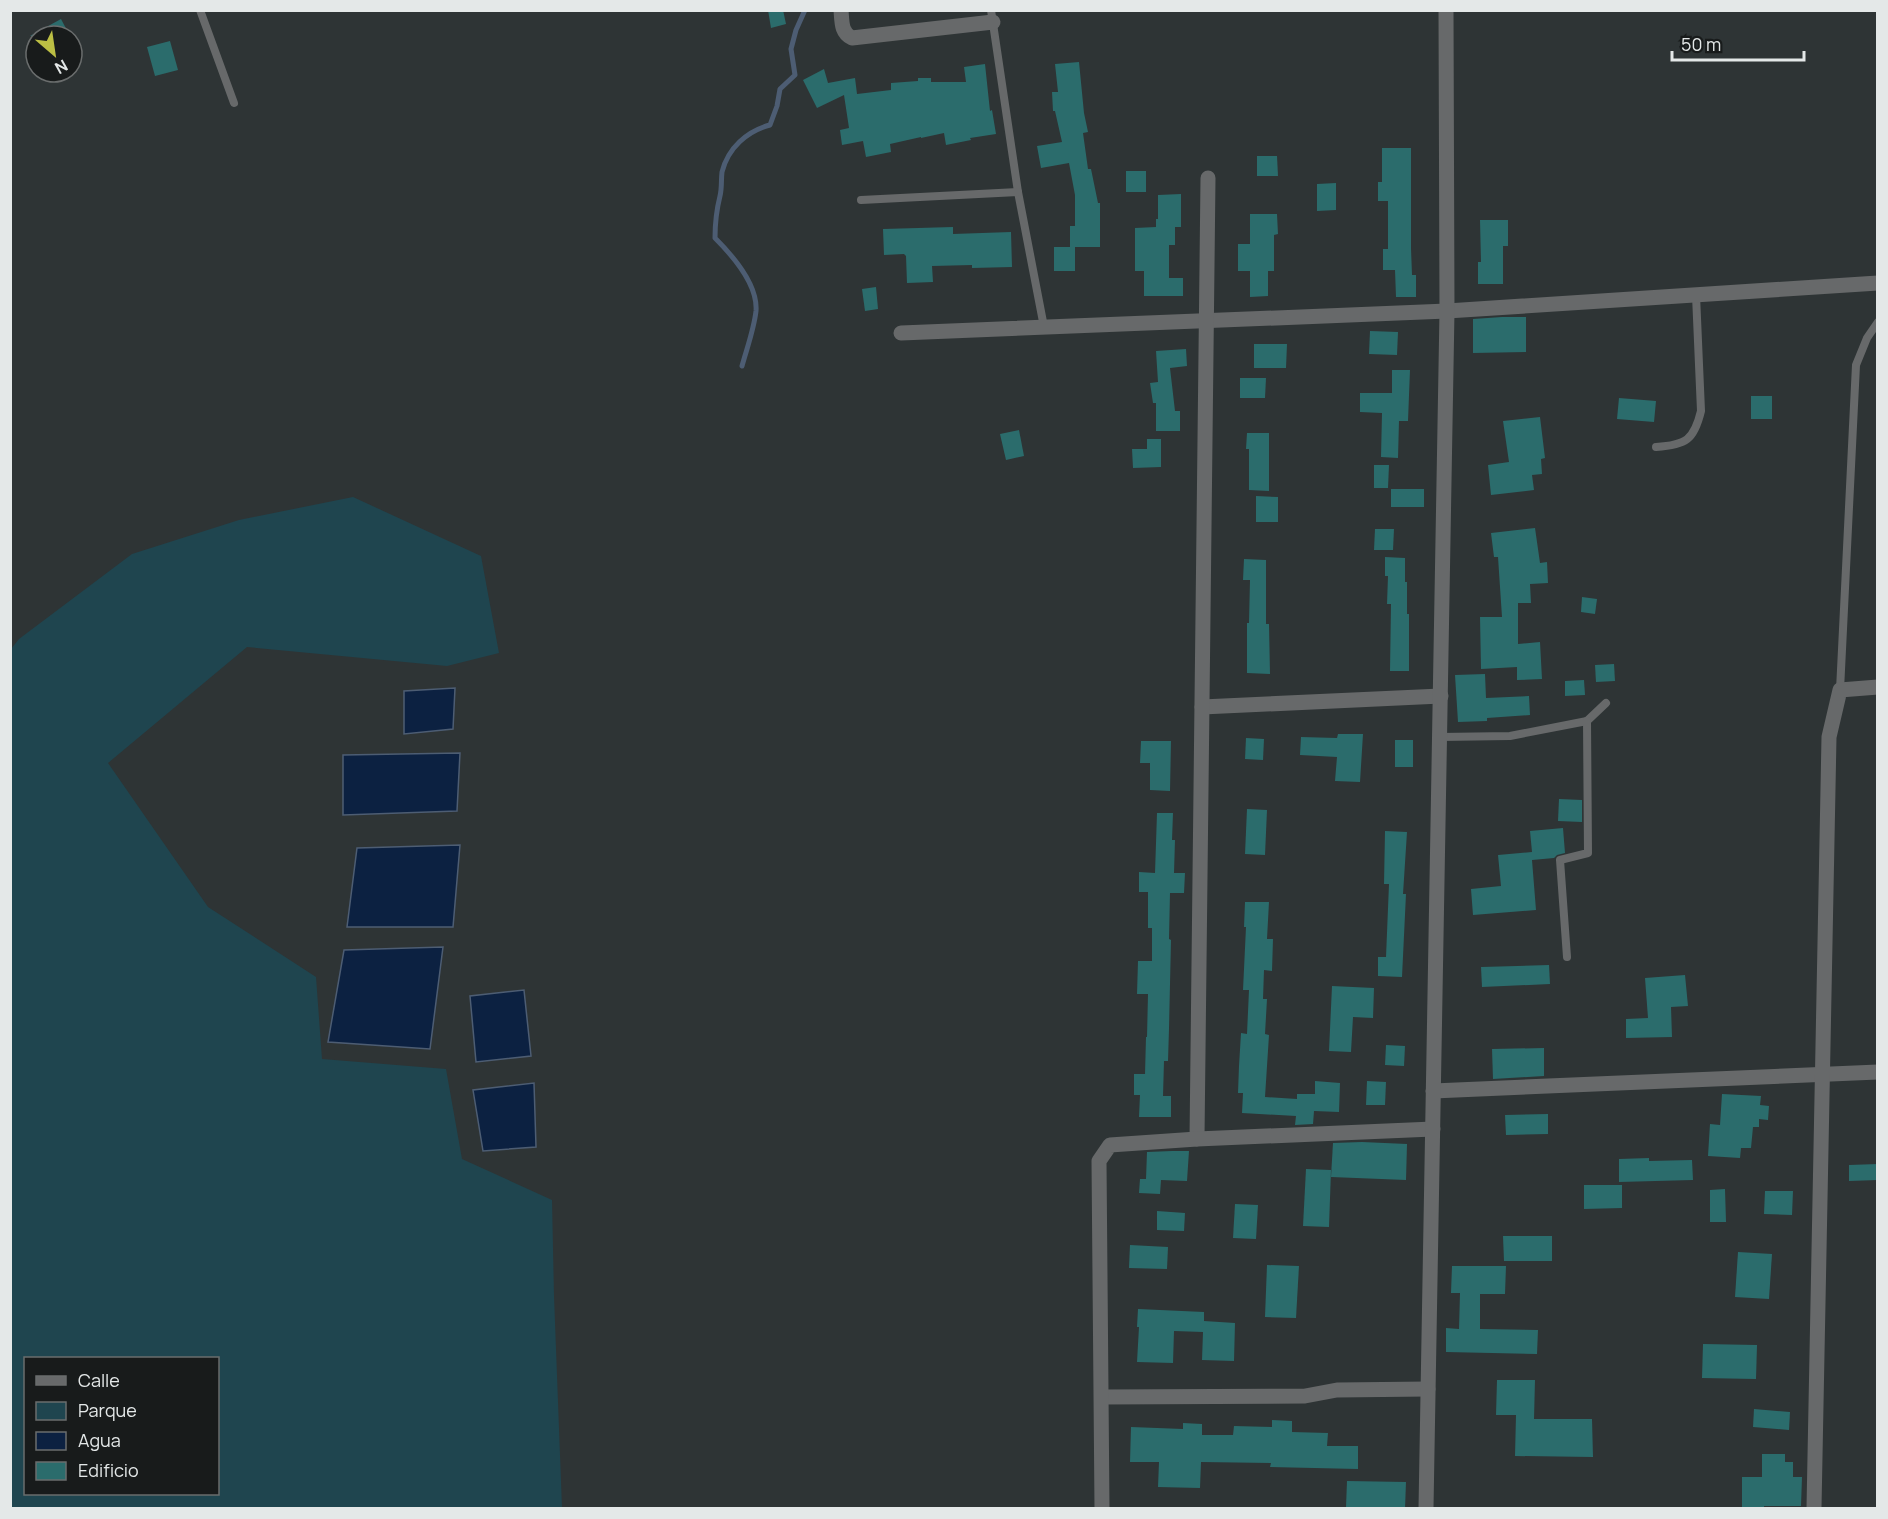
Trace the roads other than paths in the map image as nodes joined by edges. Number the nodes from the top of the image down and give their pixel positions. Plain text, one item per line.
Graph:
1 (200, 10) edge
2 (841, 10) edge
3 (1446, 10) edge
4 (992, 16) edge
5 (234, 103) dead end
6 (1208, 178) dead end
7 (1018, 192) junction
8 (861, 200) dead end
9 (1878, 284) edge
10 (1696, 295) junction
11 (1447, 311) junction
12 (1207, 320) junction
13 (1878, 322) edge
14 (1044, 327) junction
15 (901, 333) dead end
16 (1656, 447) dead end
17 (1878, 687) edge
18 (1840, 690) junction
19 (1441, 696) junction
20 (1606, 703) dead end
21 (1202, 707) junction
22 (1587, 721) junction
23 (1440, 737) junction
24 (1567, 957) dead end
25 (1878, 1072) edge
26 (1822, 1074) junction
27 (1433, 1091) junction
28 (1433, 1128) junction
29 (1197, 1139) junction
30 (1428, 1389) junction
31 (1102, 1397) junction
32 (1102, 1509) edge
33 (1426, 1509) edge
34 (1814, 1509) edge

1 - 5 lane
2 - 4 street
3 - 11 street
4 - 7 lane
6 - 12 street
7 - 8 lane
7 - 14 lane
9 - 10 street
10 - 11 street
10 - 16 lane
11 - 12 street
11 - 19 street
12 - 14 street
12 - 21 street
13 - 18 lane
14 - 15 street
17 - 18 street
18 - 26 street
19 - 21 street
19 - 23 street
20 - 22 lane
21 - 29 street
22 - 23 lane
22 - 24 lane
23 - 27 street
25 - 26 street
26 - 27 street
26 - 34 street
27 - 28 street
28 - 29 street
28 - 30 street
29 - 31 street
30 - 31 street
30 - 33 street
31 - 32 street

